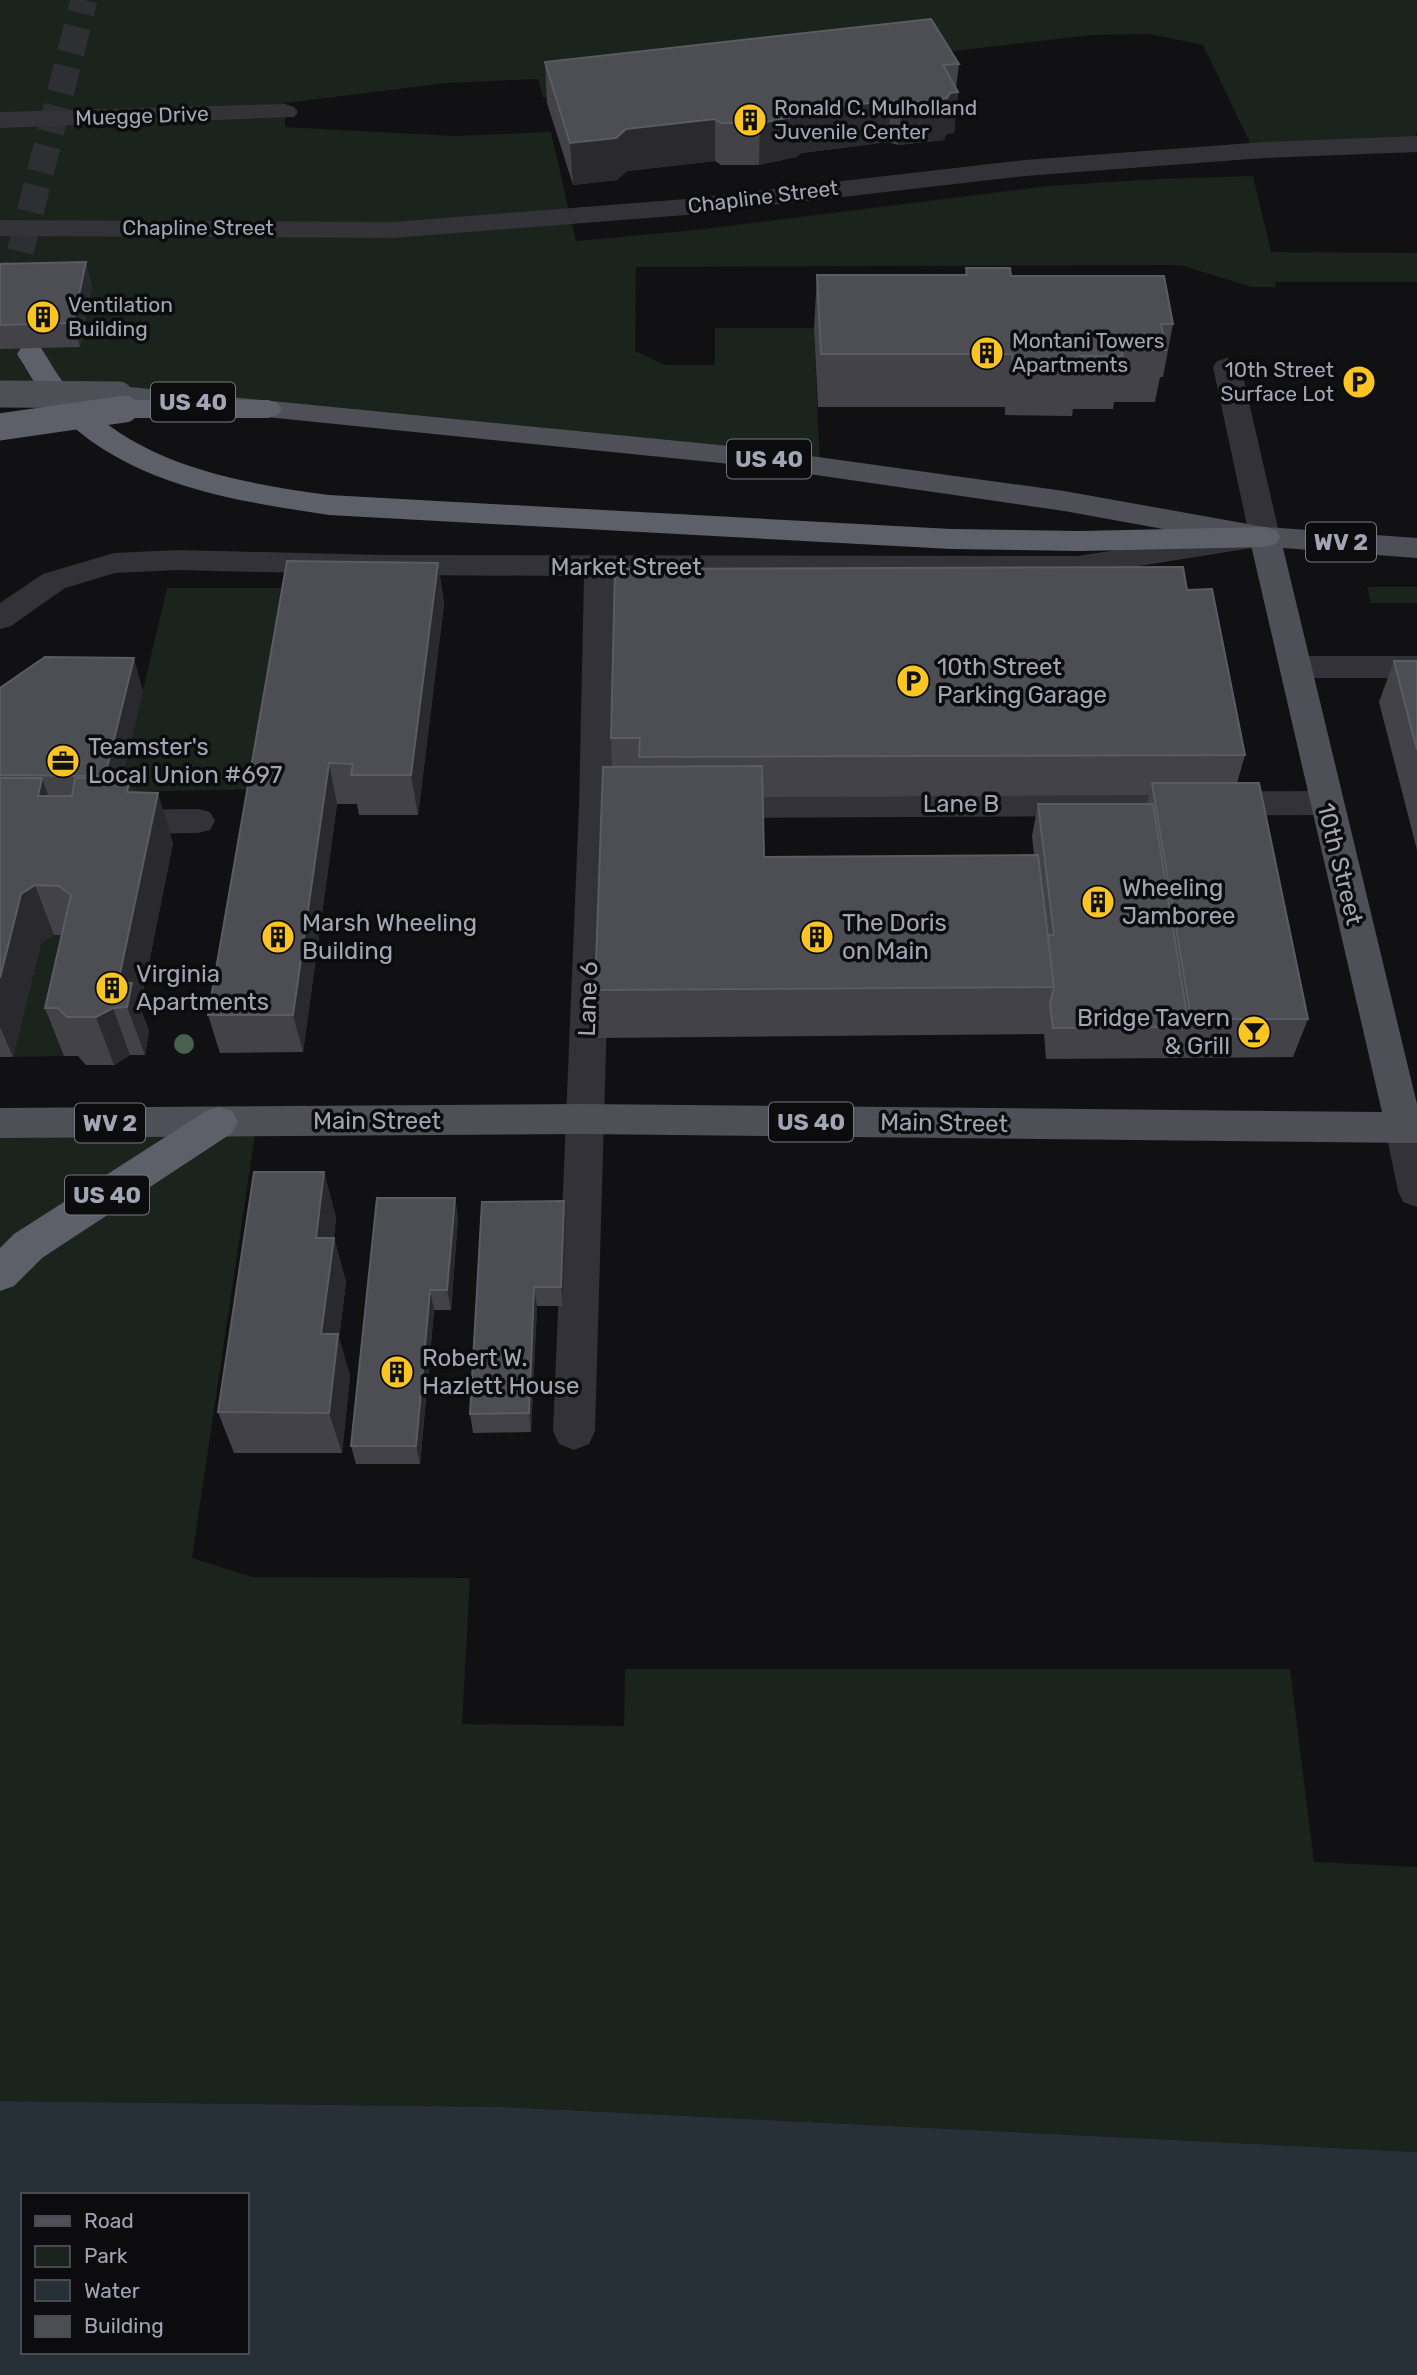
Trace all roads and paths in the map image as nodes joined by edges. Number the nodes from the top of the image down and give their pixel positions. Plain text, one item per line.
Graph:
1 (285, 112) dead end
2 (0, 120) edge
3 (1417, 144) edge
4 (0, 229) edge
5 (31, 354) edge
6 (1227, 367) dead end
7 (0, 394) edge
8 (122, 402) junction
9 (268, 408) joint
10 (0, 427) edge
11 (1265, 537) junction
12 (1417, 548) edge
13 (600, 567) junction
14 (0, 618) edge
15 (1295, 667) junction
16 (1417, 667) edge
17 (1325, 803) junction
18 (679, 806) edge
19 (198, 821) dead end
20 (79, 822) edge
21 (583, 1119) junction
22 (219, 1122) junction
23 (0, 1124) edge
24 (1410, 1128) edge
25 (1417, 1191) edge
26 (0, 1274) edge
27 (574, 1431) dead end

1 - 2 street, Muegge Drive
3 - 4 street, Chapline Street
5 - 11 highway
6 - 11 street
7 - 8 main road, US 40, bridge
8 - 9 highway
8 - 10 highway, bridge
9 - 11 main road, Market Street / US 40
11 - 12 main road, Market Street / WV 2
11 - 13 street, Market Street
11 - 15 main road, 10th Street
13 - 14 street, Market Street
13 - 21 street, Lane 6
15 - 16 street
15 - 17 main road, 10th Street
17 - 18 street, Lane B
17 - 24 main road, 10th Street
19 - 20 street
21 - 22 main road, Main Street / US 40
21 - 24 main road, Main Street / US 40
21 - 27 street, Lane 6
22 - 23 main road, WV 2
22 - 26 highway, US 40
24 - 25 street, 10th Street

